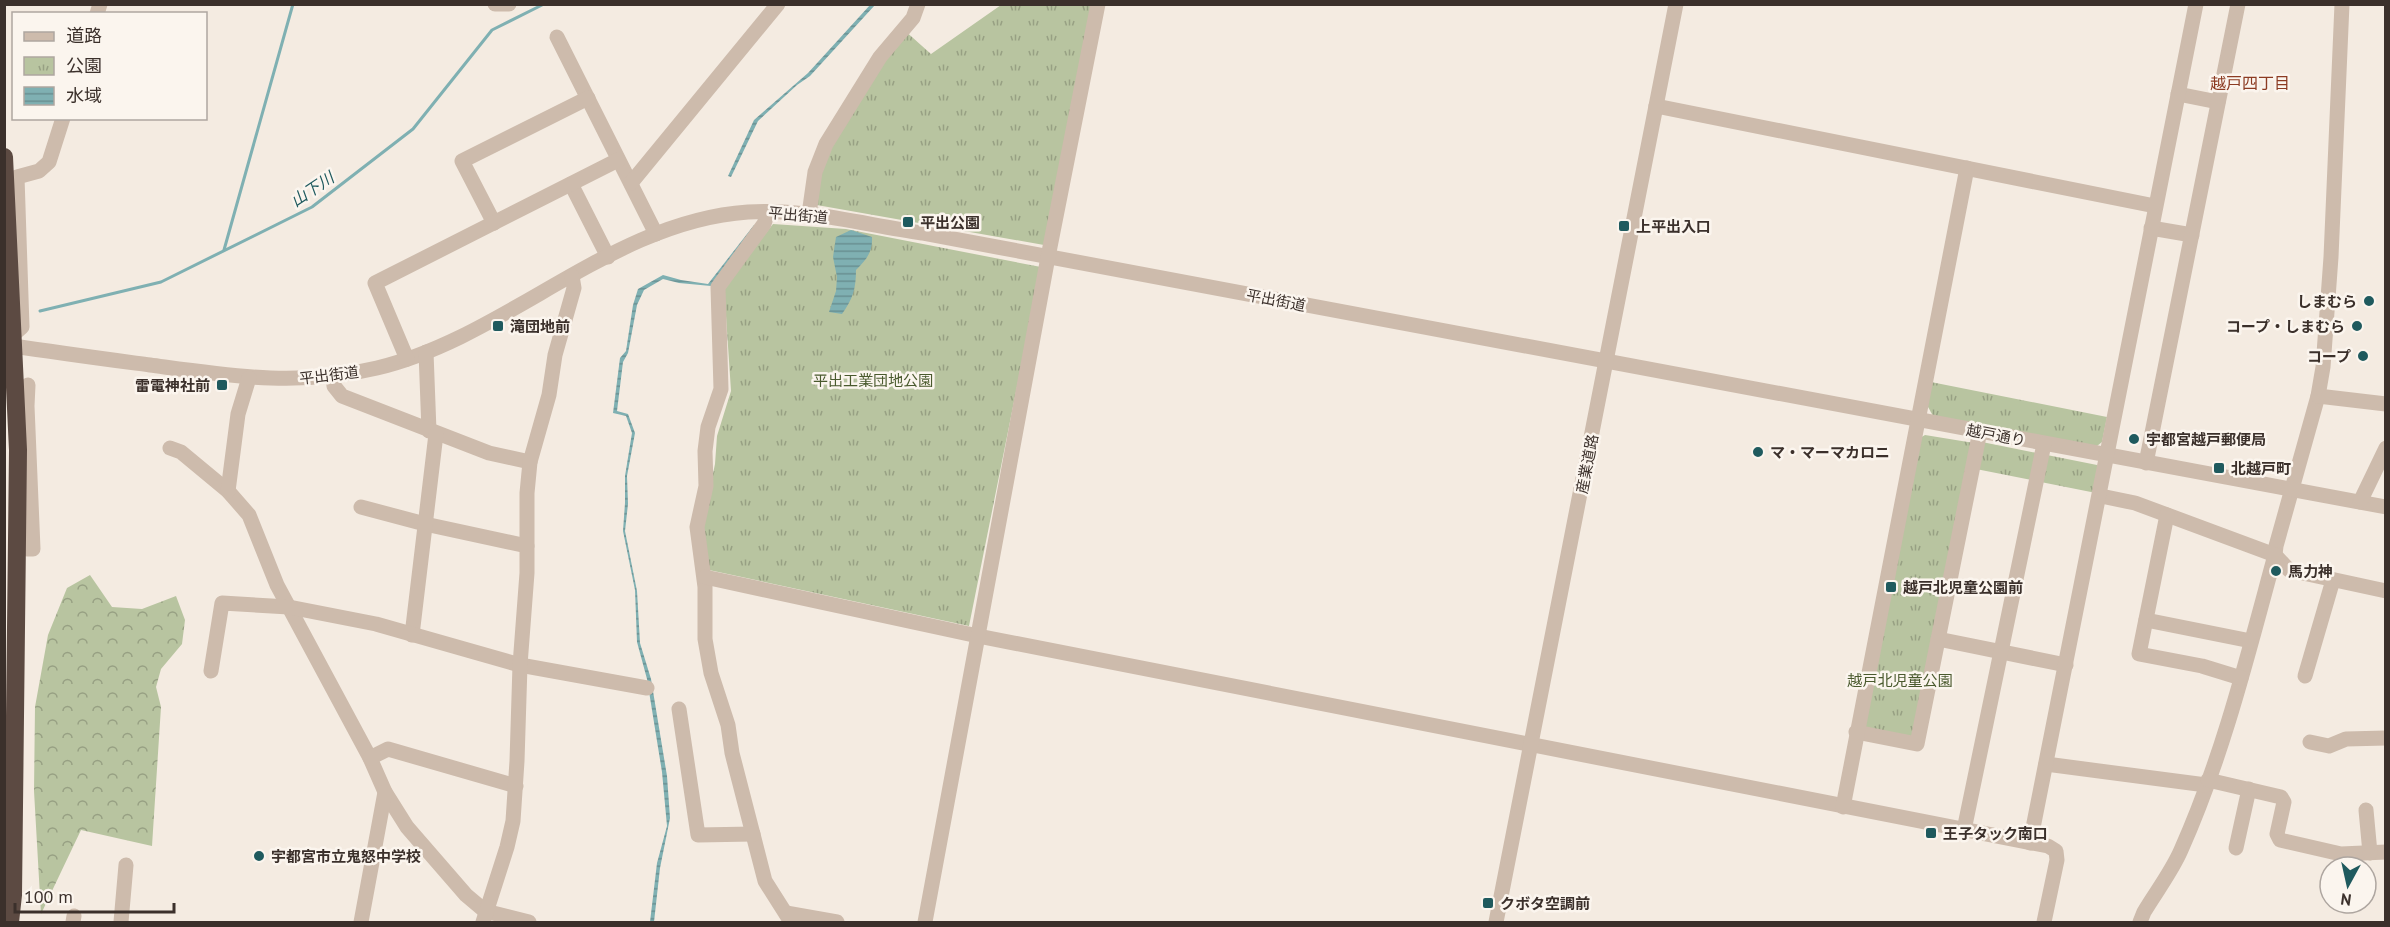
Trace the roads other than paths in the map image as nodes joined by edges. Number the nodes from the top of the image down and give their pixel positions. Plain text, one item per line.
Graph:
1 (495, 4) edge
2 (509, 4) edge
3 (778, 4) edge
4 (918, 4) edge
5 (1098, 4) edge
6 (1676, 4) edge
7 (2196, 4) edge
8 (2238, 4) edge
9 (2342, 4) edge
10 (557, 37) dead end
11 (2178, 94) junction
12 (588, 98) junction
13 (2218, 102) junction
14 (1656, 106) junction
15 (62, 120) edge
16 (4, 157) edge
17 (618, 160) junction
18 (1967, 168) junction
19 (631, 183) junction
20 (571, 184) junction
21 (2155, 206) junction
22 (768, 212) junction
23 (809, 214) junction
24 (494, 223) junction
25 (2151, 228) junction
26 (656, 234) junction
27 (2192, 236) junction
28 (608, 257) junction
29 (1048, 257) junction
30 (572, 276) junction
31 (13, 341) junction
32 (426, 352) junction
33 (407, 359) junction
34 (1607, 361) junction
35 (333, 376) junction
36 (249, 378) junction
37 (28, 385) dead end
38 (2318, 396) junction
39 (2385, 404) edge
40 (1917, 420) junction
41 (1980, 431) junction
42 (432, 432) junction
43 (2044, 444) junction
44 (170, 448) dead end
45 (2385, 448) edge
46 (2108, 456) junction
47 (530, 462) junction
48 (2146, 463) junction
49 (2291, 489) junction
50 (228, 491) junction
51 (2100, 496) junction
52 (2360, 502) junction
53 (362, 507) dead end
54 (2385, 507) edge
55 (2167, 515) junction
56 (425, 524) junction
57 (527, 546) junction
58 (27, 549) dead end
59 (2275, 555) junction
60 (705, 577) junction
61 (2333, 580) junction
62 (2385, 591) edge
63 (289, 606) junction
64 (2146, 620) junction
65 (412, 635) junction
66 (978, 636) junction
67 (1938, 639) junction
68 (2251, 640) junction
69 (2001, 651) junction
70 (520, 665) junction
71 (2066, 666) junction
72 (211, 672) dead end
73 (2306, 676) dead end
74 (2241, 678) junction
75 (647, 688) dead end
76 (679, 708) dead end
77 (1856, 732) junction
78 (2385, 738) edge
79 (2310, 742) dead end
80 (1531, 745) junction
81 (370, 758) junction
82 (2046, 764) junction
83 (2207, 782) junction
84 (516, 786) junction
85 (2249, 789) junction
86 (385, 792) junction
87 (1843, 807) junction
88 (2366, 810) dead end
89 (1964, 830) junction
90 (753, 834) junction
91 (2031, 843) junction
92 (2236, 848) dead end
93 (2378, 853) edge
94 (126, 866) dead end
95 (4, 886) edge
96 (484, 917) edge
97 (788, 918) edge
98 (8, 922) edge
99 (121, 922) edge
100 (361, 922) edge
101 (529, 922) edge
102 (837, 922) edge
103 (925, 922) edge
104 (1496, 922) edge
105 (2044, 922) edge
106 (2140, 922) edge

1 - 2 street
3 - 19 street
4 - 23 street
5 - 29 street
6 - 14 street, 産業道路
7 - 11 street
8 - 13 street
9 - 38 street
10 - 12 street
11 - 13 street
11 - 21 street
12 - 17 street
12 - 24 street
13 - 27 street
14 - 18 street
14 - 34 street, 産業道路
15 - 31 street
16 - 31 highway
17 - 19 street
17 - 20 street
18 - 21 street
18 - 40 street
19 - 26 street
20 - 24 street
20 - 28 street
21 - 25 street
22 - 23 street, 平出街道
22 - 26 street, 平出街道
22 - 60 street
23 - 29 street, 平出街道
24 - 33 street
25 - 27 street
25 - 46 street
26 - 28 street, 平出街道
27 - 48 street
28 - 30 street, 平出街道
29 - 34 street, 平出街道
29 - 66 street
30 - 32 street, 平出街道
30 - 47 street
31 - 36 street, 平出街道
31 - 98 highway
32 - 33 street, 平出街道
32 - 42 street
33 - 35 street, 平出街道
34 - 40 street, 越戸通り
34 - 80 street, 産業道路
35 - 36 street, 平出街道
35 - 42 street
36 - 50 street
37 - 58 street
38 - 39 street
38 - 49 street
40 - 41 street, 越戸通り
40 - 77 street
41 - 43 street, 越戸通り
41 - 67 street
42 - 47 street
42 - 56 street
43 - 46 street, 越戸通り
43 - 69 street
44 - 50 street
45 - 52 street
46 - 48 street, 越戸通り
46 - 51 street
47 - 57 street
48 - 49 street, 越戸通り
49 - 52 street, 越戸通り
49 - 59 street
50 - 63 street
51 - 55 street
51 - 71 street
52 - 54 street, 越戸通り
53 - 56 street
55 - 59 street
55 - 64 street
56 - 57 street
56 - 65 street
57 - 70 street
59 - 61 street
59 - 68 street
60 - 66 street
60 - 90 street
61 - 62 street
61 - 73 street
63 - 65 street
63 - 72 street
63 - 81 street
64 - 68 street
64 - 74 street
65 - 70 street
66 - 80 street
66 - 103 street
67 - 69 street
67 - 77 street
68 - 74 street
69 - 71 street
69 - 89 street
70 - 75 street
70 - 84 street
71 - 82 street
74 - 83 street
76 - 90 street
77 - 87 street
78 - 79 street
80 - 87 street
80 - 104 street, 産業道路
81 - 84 street
81 - 86 street
82 - 83 street
82 - 91 street
83 - 85 street
83 - 106 street
84 - 96 street
85 - 92 street
85 - 93 street
86 - 96 street
86 - 100 street
87 - 89 street
88 - 93 street
89 - 91 street
90 - 97 street
91 - 105 street
94 - 99 street
95 - 98 highway
96 - 101 street
97 - 102 street

